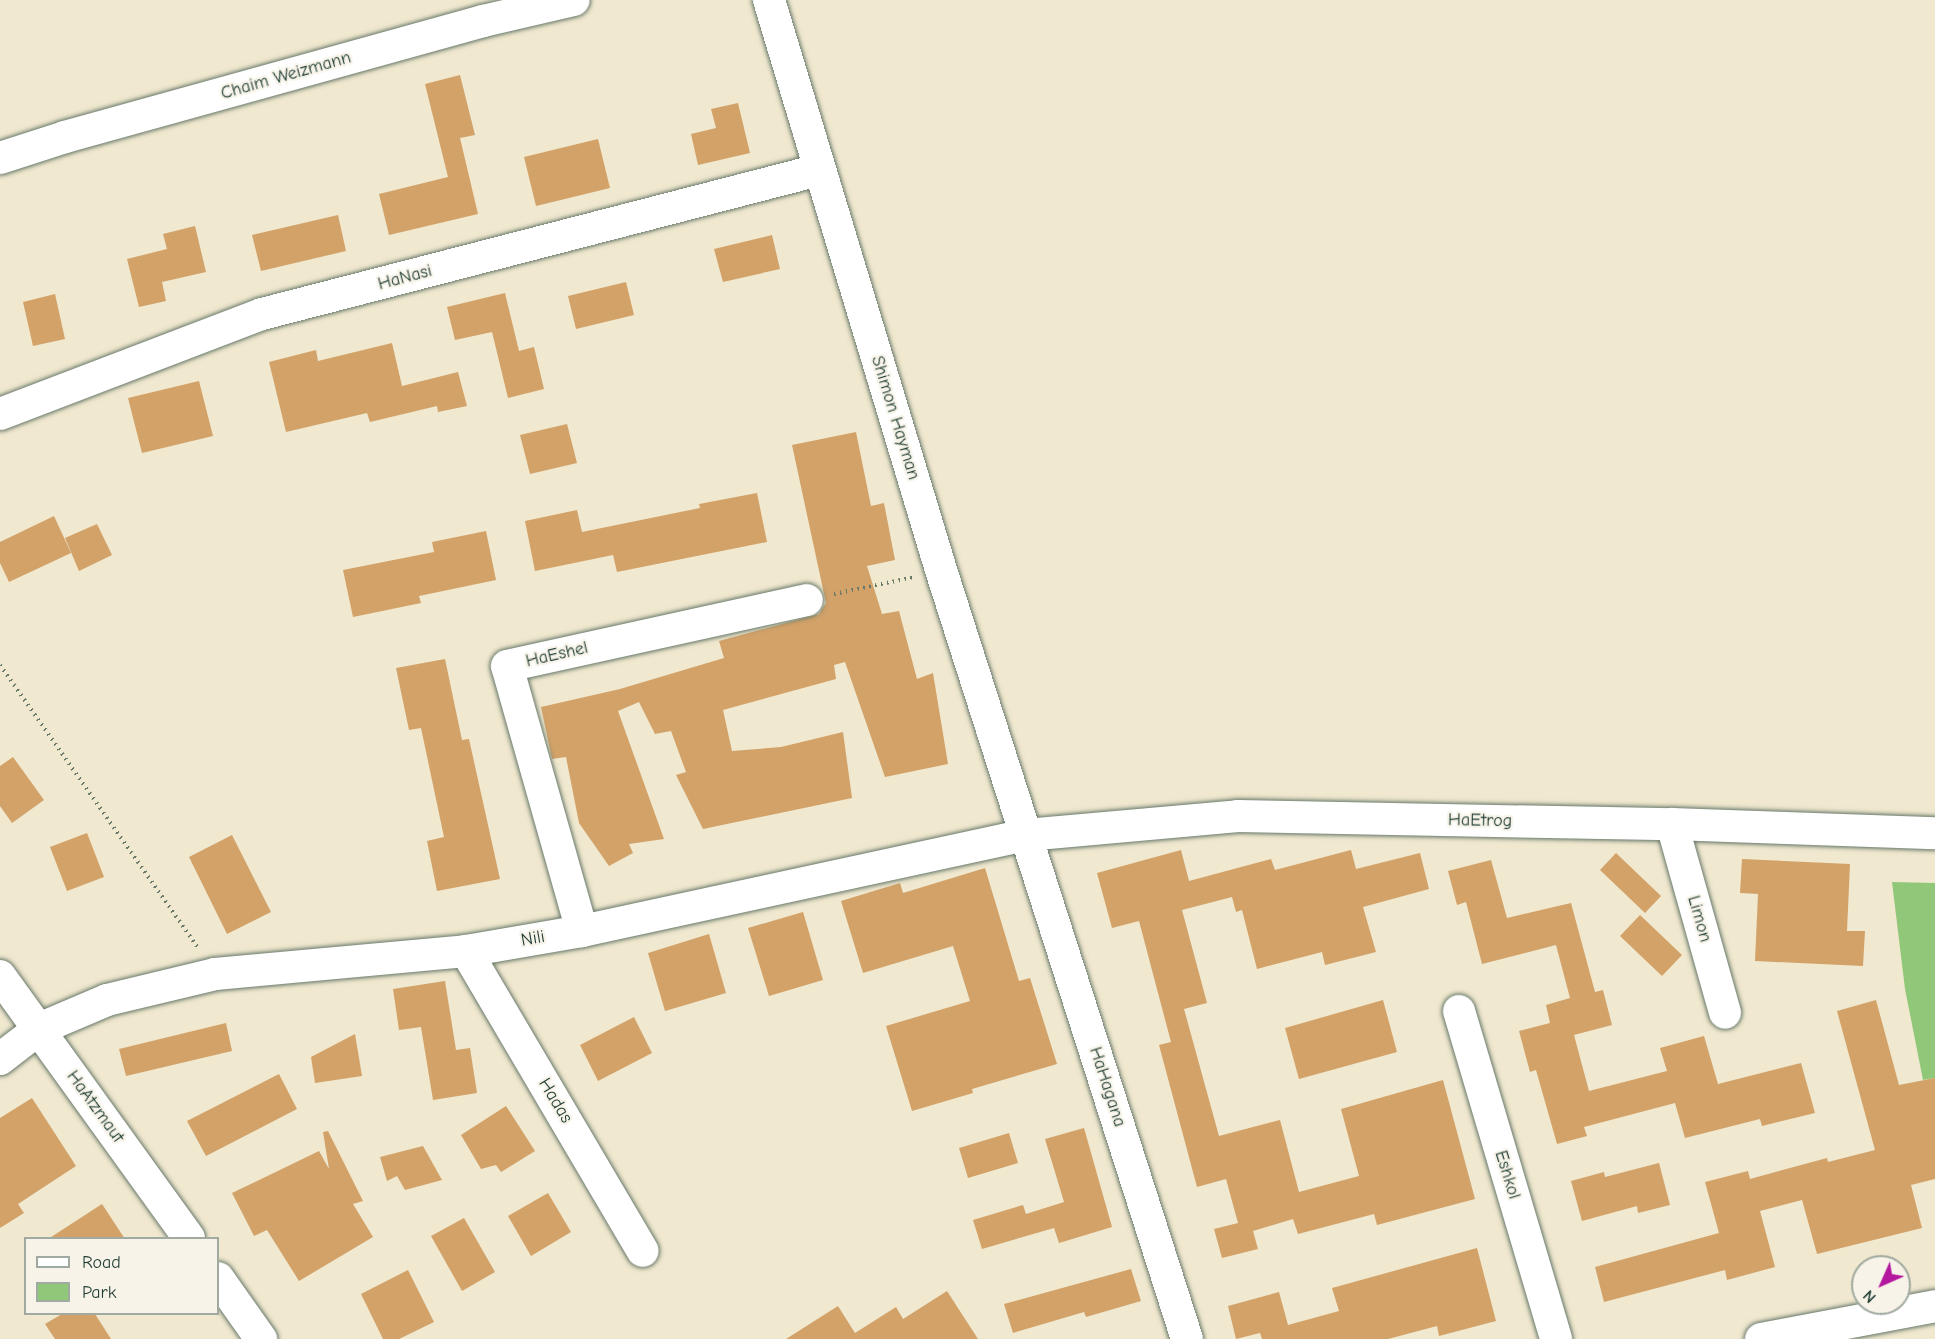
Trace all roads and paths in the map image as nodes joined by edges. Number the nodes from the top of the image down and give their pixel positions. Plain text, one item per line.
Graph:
1 (574, 0) edge
2 (769, 0) edge
3 (0, 158) edge
4 (819, 171) junction
5 (0, 414) edge
6 (941, 570) junction
7 (807, 600) joint
8 (0, 665) edge
9 (1672, 824) junction
10 (1935, 833) edge
11 (1026, 835) junction
12 (582, 931) junction
13 (466, 951) junction
14 (215, 974) junction
15 (0, 976) edge
16 (1459, 1011) dead end
17 (1725, 1013) dead end
18 (39, 1029) junction
19 (0, 1059) edge
20 (188, 1237) edge
21 (643, 1251) dead end
22 (219, 1279) edge
23 (1935, 1306) edge
24 (1883, 1327) edge
25 (261, 1339) edge
26 (1187, 1339) edge
27 (1556, 1339) edge
28 (1761, 1339) edge

1 - 3 street, Chaim Weizmann
2 - 4 street, Shimon Hayman
4 - 5 street, HaNasi
4 - 6 street, Shimon Hayman
6 - 7 path
6 - 11 street, Shimon Hayman
7 - 12 street, HaEshel
8 - 14 path
9 - 10 street, HaEtrog
9 - 11 street, HaEtrog
9 - 17 street, Limon
11 - 12 street, Nili
11 - 26 street, HaHagana
12 - 13 street, Nili
13 - 14 street, Nili
13 - 21 street, Hadas
14 - 18 street, Nili
15 - 18 street, HaAtzmaut
16 - 27 street, Eshkol
18 - 19 street, Nili
18 - 20 street, HaAtzmaut
22 - 25 street
23 - 24 street
24 - 28 street

